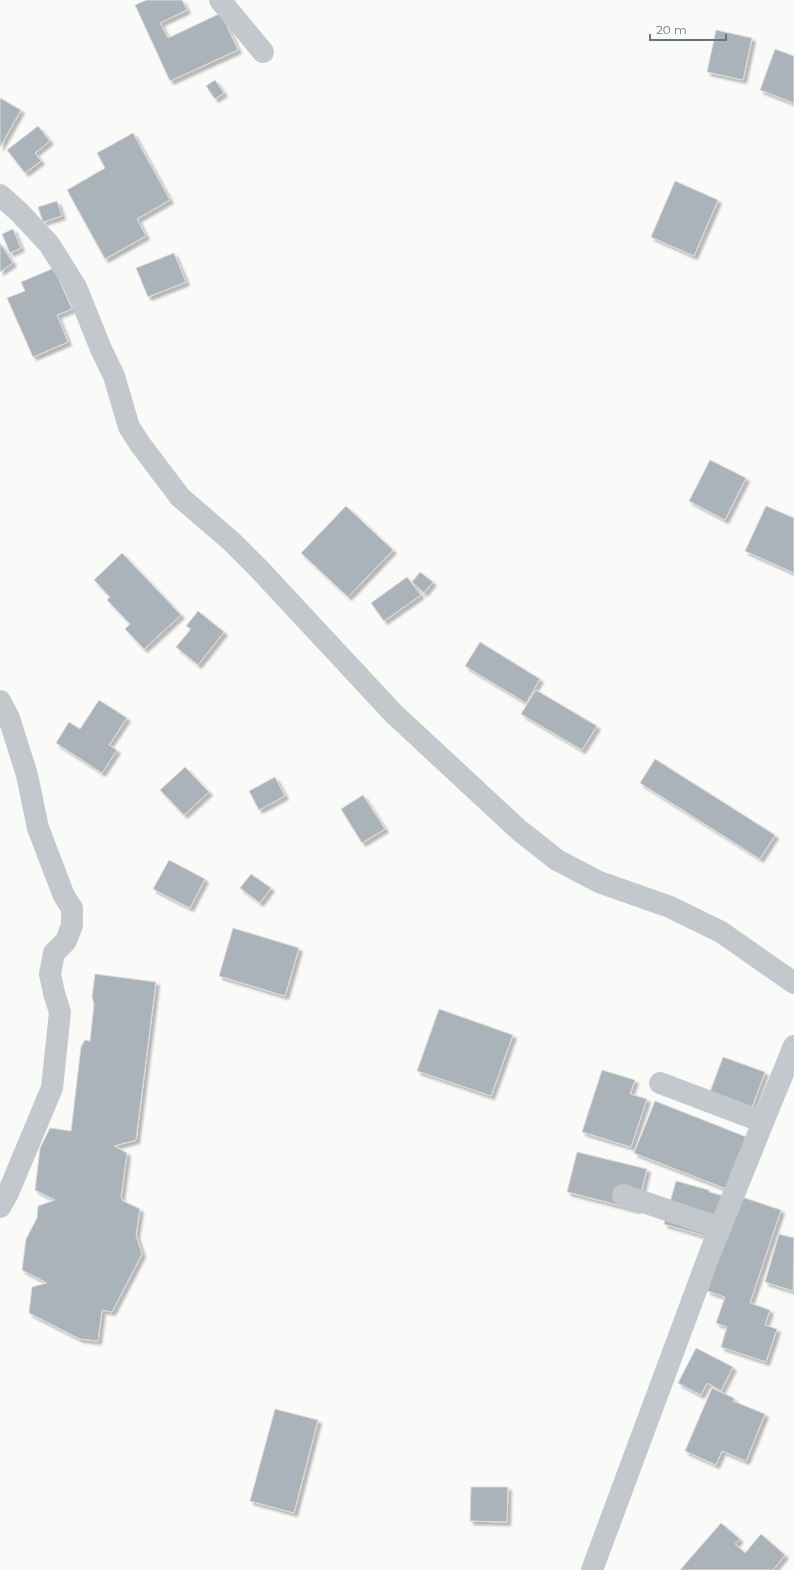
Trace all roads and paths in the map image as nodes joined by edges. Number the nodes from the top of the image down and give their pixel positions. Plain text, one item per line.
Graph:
1 (220, 0) edge
2 (263, 52) dead end
3 (0, 195) edge
4 (0, 701) edge
5 (794, 983) edge
6 (794, 1046) edge
7 (660, 1083) dead end
8 (763, 1122) junction
9 (623, 1195) dead end
10 (0, 1207) edge
11 (720, 1228) junction
12 (592, 1570) edge

1 - 2 street
3 - 5 street
4 - 10 street
6 - 8 street
7 - 8 street
8 - 11 street
9 - 11 street
11 - 12 street

